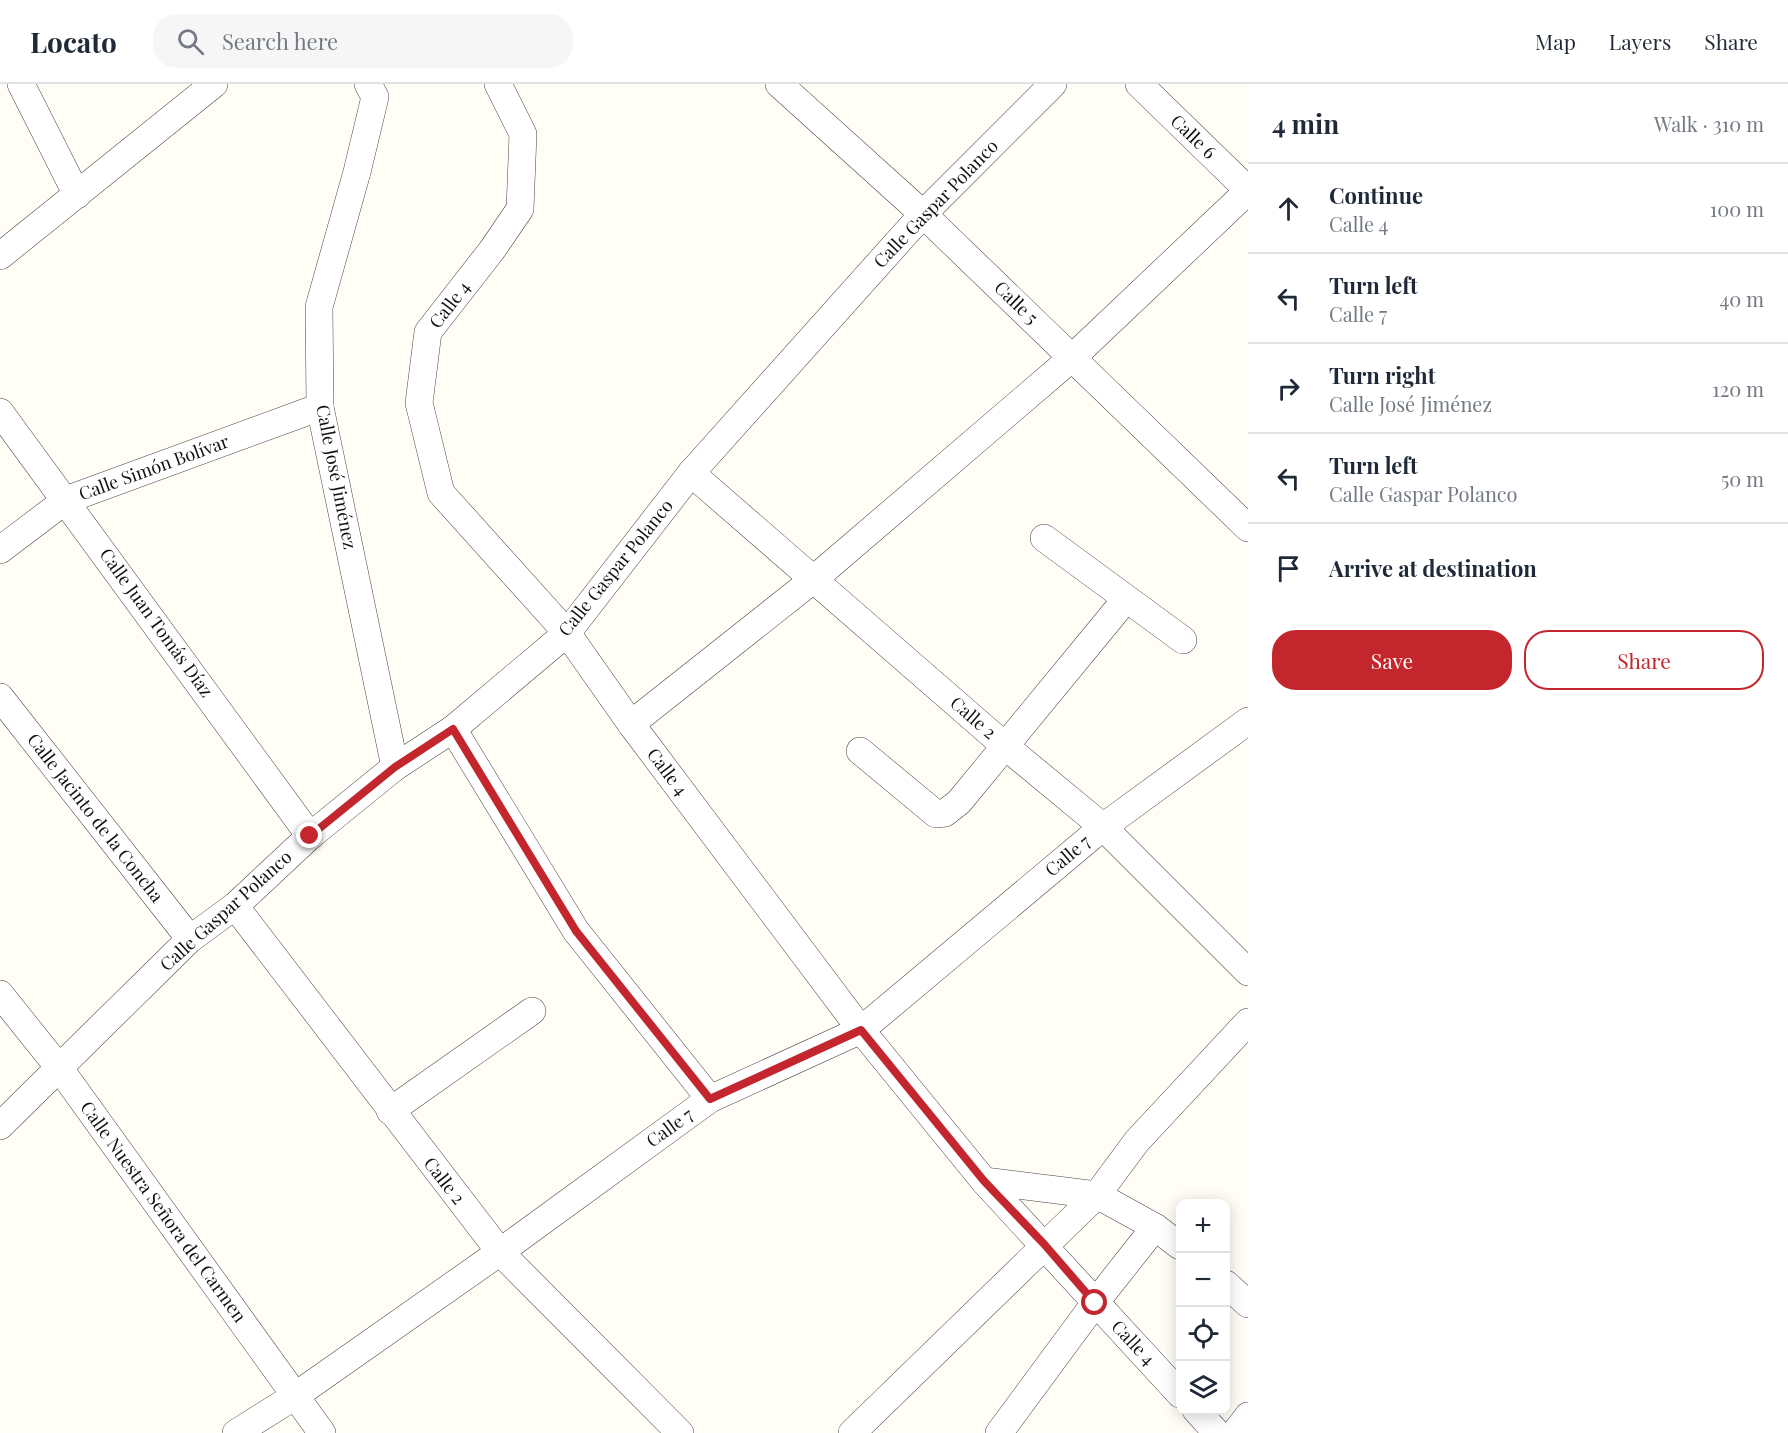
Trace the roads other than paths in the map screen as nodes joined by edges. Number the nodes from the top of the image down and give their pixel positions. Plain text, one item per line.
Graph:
1 (21, 84) edge
2 (214, 84) edge
3 (368, 84) edge
4 (498, 84) edge
5 (779, 84) edge
6 (1053, 84) edge
7 (1139, 84) edge
8 (1248, 190) edge
9 (77, 195) junction
10 (923, 214) junction
11 (0, 256) edge
12 (1073, 357) junction
13 (320, 407) junction
14 (0, 412) edge
15 (691, 474) junction
16 (66, 500) junction
17 (1248, 528) edge
18 (1044, 538) dead end
19 (0, 550) edge
20 (814, 579) junction
21 (1126, 599) junction
22 (567, 633) junction
23 (1183, 640) dead end
24 (0, 697) edge
25 (1248, 721) edge
26 (631, 724) junction
27 (453, 729) junction
28 (1005, 746) junction
29 (860, 751) dead end
30 (395, 767) junction
31 (1103, 827) junction
32 (310, 836) junction
33 (235, 906) junction
34 (190, 939) junction
35 (1248, 972) edge
36 (0, 994) edge
37 (532, 1011) dead end
38 (1248, 1022) edge
39 (861, 1030) junction
40 (60, 1069) junction
41 (710, 1099) junction
42 (390, 1111) junction
43 (0, 1126) edge
44 (984, 1181) junction
45 (1097, 1195) junction
46 (1155, 1227) junction
47 (1176, 1243) edge
48 (1044, 1244) junction
49 (500, 1252) junction
50 (1230, 1288) edge
51 (1095, 1303) junction
52 (1248, 1304) edge
53 (1176, 1390) edge
54 (295, 1396) junction
55 (1201, 1415) edge
56 (1248, 1416) edge
57 (236, 1433) edge
58 (322, 1433) edge
59 (680, 1433) edge
60 (852, 1433) edge
61 (999, 1433) edge
62 (1217, 1433) edge
63 (1234, 1433) edge

1 - 9 street
2 - 9 street
3 - 13 street, Calle José Jiménez
4 - 22 street, Calle 4
5 - 10 street, Calle 5
6 - 10 street, Calle Gaspar Polanco
7 - 8 street, Calle 6
8 - 12 street
9 - 11 street
10 - 12 street, Calle 5
10 - 15 street, Calle Gaspar Polanco
12 - 17 street, Calle 5
12 - 20 street
13 - 16 street, Calle Simón Bolívar
13 - 30 street, Calle José Jiménez
14 - 16 street, Calle Juan Tomás Díaz
15 - 20 street, Calle 2
15 - 22 street, Calle Gaspar Polanco
16 - 19 street, Calle Simón Bolívar
16 - 32 street, Calle Juan Tomás Díaz
18 - 21 street
20 - 26 street
20 - 28 street, Calle 2
21 - 23 street
21 - 28 street
22 - 26 street, Calle 4
22 - 27 street, Calle Gaspar Polanco
24 - 34 street, Calle Jacinto de la Concha
25 - 31 street, Calle 7
26 - 39 street, Calle 4
27 - 30 street, Calle Gaspar Polanco
27 - 41 street
28 - 29 street
28 - 31 street, Calle 2
30 - 32 street, Calle Gaspar Polanco
31 - 35 street, Calle 2
31 - 39 street, Calle 7
32 - 33 street, Calle Gaspar Polanco
33 - 34 street, Calle Gaspar Polanco
33 - 42 street, Calle 2
34 - 40 street, Calle Gaspar Polanco
36 - 40 street, Calle Nuestra Señora del Carmen
37 - 42 street
38 - 45 street
39 - 41 street, Calle 7
39 - 44 street, Calle 4
40 - 43 street, Calle Gaspar Polanco
40 - 54 street, Calle Nuestra Señora del Carmen
41 - 49 street, Calle 7
42 - 49 street, Calle 2
44 - 45 street
44 - 48 street, Calle 4
45 - 46 street
45 - 48 street
46 - 47 street
46 - 51 street
48 - 51 street, Calle 4
48 - 60 street
49 - 54 street, Calle 7
49 - 59 street, Calle 2
50 - 52 street
51 - 53 street, Calle 4
51 - 61 street
54 - 57 street, Calle 7
54 - 58 street, Calle Nuestra Señora del Carmen
55 - 62 street
56 - 63 street

